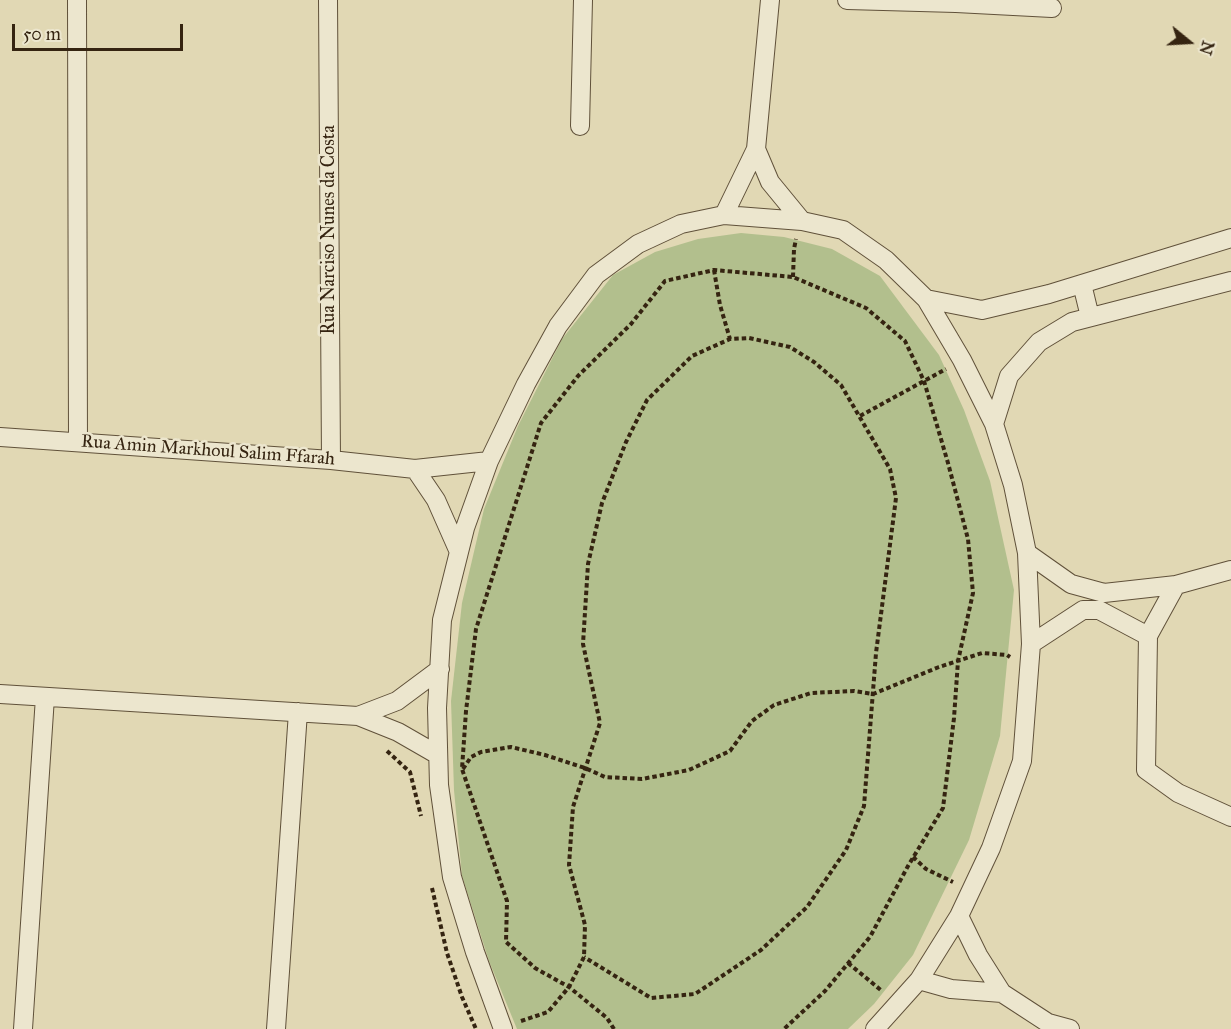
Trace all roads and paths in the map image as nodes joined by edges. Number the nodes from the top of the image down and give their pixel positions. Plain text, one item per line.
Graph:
1 (77, 0) edge
2 (328, 0) edge
3 (583, 0) edge
4 (770, 0) edge
5 (847, 0) edge
6 (956, 1) edge
7 (1052, 8) dead end
8 (580, 126) dead end
9 (756, 149) junction
10 (724, 215) junction
11 (802, 221) junction
12 (1231, 238) edge
13 (714, 270) junction
14 (793, 277) junction
15 (1231, 281) edge
16 (1082, 285) junction
17 (926, 299) junction
18 (1090, 317) junction
19 (730, 339) junction
20 (962, 360) junction
21 (924, 381) junction
22 (860, 416) junction
23 (994, 424) junction
24 (0, 437) edge
25 (78, 442) junction
26 (331, 460) junction
27 (489, 461) junction
28 (415, 470) junction
29 (459, 552) junction
30 (1027, 553) junction
31 (1231, 570) edge
32 (1176, 585) junction
33 (1102, 602) junction
34 (1148, 636) junction
35 (1031, 644) junction
36 (958, 661) junction
37 (440, 669) junction
38 (1028, 678) junction
39 (0, 694) edge
40 (873, 694) junction
41 (45, 697) junction
42 (298, 712) junction
43 (358, 716) junction
44 (378, 745) dead end
45 (438, 755) junction
46 (585, 768) junction
47 (462, 769) junction
48 (1231, 817) edge
49 (422, 821) dead end
50 (913, 857) junction
51 (431, 882) dead end
52 (971, 891) junction
53 (959, 916) junction
54 (584, 957) junction
55 (848, 963) junction
56 (919, 980) junction
57 (569, 987) junction
58 (1002, 993) junction
59 (897, 1004) junction
60 (502, 1028) edge
61 (1066, 1028) edge
62 (23, 1029) edge
63 (276, 1029) edge
64 (476, 1029) edge
65 (614, 1029) edge
66 (784, 1029) edge
67 (875, 1029) edge

1 - 25 street
2 - 26 street, Rua Narciso Nunes da Costa
3 - 8 street
4 - 9 street
5 - 6 street
6 - 7 street
9 - 10 street
9 - 11 street
10 - 11 street
10 - 27 street
11 - 14 path
11 - 17 street
12 - 16 street
13 - 14 path
13 - 19 path
13 - 47 path
14 - 21 path
15 - 18 street
16 - 17 street
16 - 18 street
17 - 20 street
18 - 23 street
19 - 22 path
19 - 46 path
20 - 21 path
20 - 23 street
21 - 22 path
21 - 36 path
22 - 40 path
23 - 30 street
24 - 25 street, Rua Amin Markhoul Salim Ffarah
25 - 26 street, Rua Amin Markhoul Salim Ffarah
26 - 28 street, Rua Amin Markhoul Salim Ffarah
27 - 28 street, Rua Amin Markhoul Salim Ffarah
27 - 29 street
28 - 29 street
29 - 37 street
30 - 33 street
30 - 35 street
31 - 32 street
32 - 33 street
32 - 34 street
33 - 34 street
33 - 35 street
34 - 48 street
35 - 38 street
36 - 38 path
36 - 40 path
36 - 50 path
37 - 43 street
37 - 45 street
38 - 52 street
39 - 41 street
40 - 46 path
40 - 54 path
41 - 42 street
41 - 62 street
42 - 43 street
42 - 63 street
43 - 45 street
44 - 49 path
45 - 60 street
46 - 47 path
46 - 54 path
47 - 57 path
50 - 52 path
50 - 55 path
51 - 64 path
52 - 53 street
53 - 56 street
53 - 58 street
54 - 57 path
55 - 59 path
55 - 66 path
56 - 58 street
56 - 59 street
57 - 60 path
57 - 65 path
58 - 61 street
59 - 67 street

